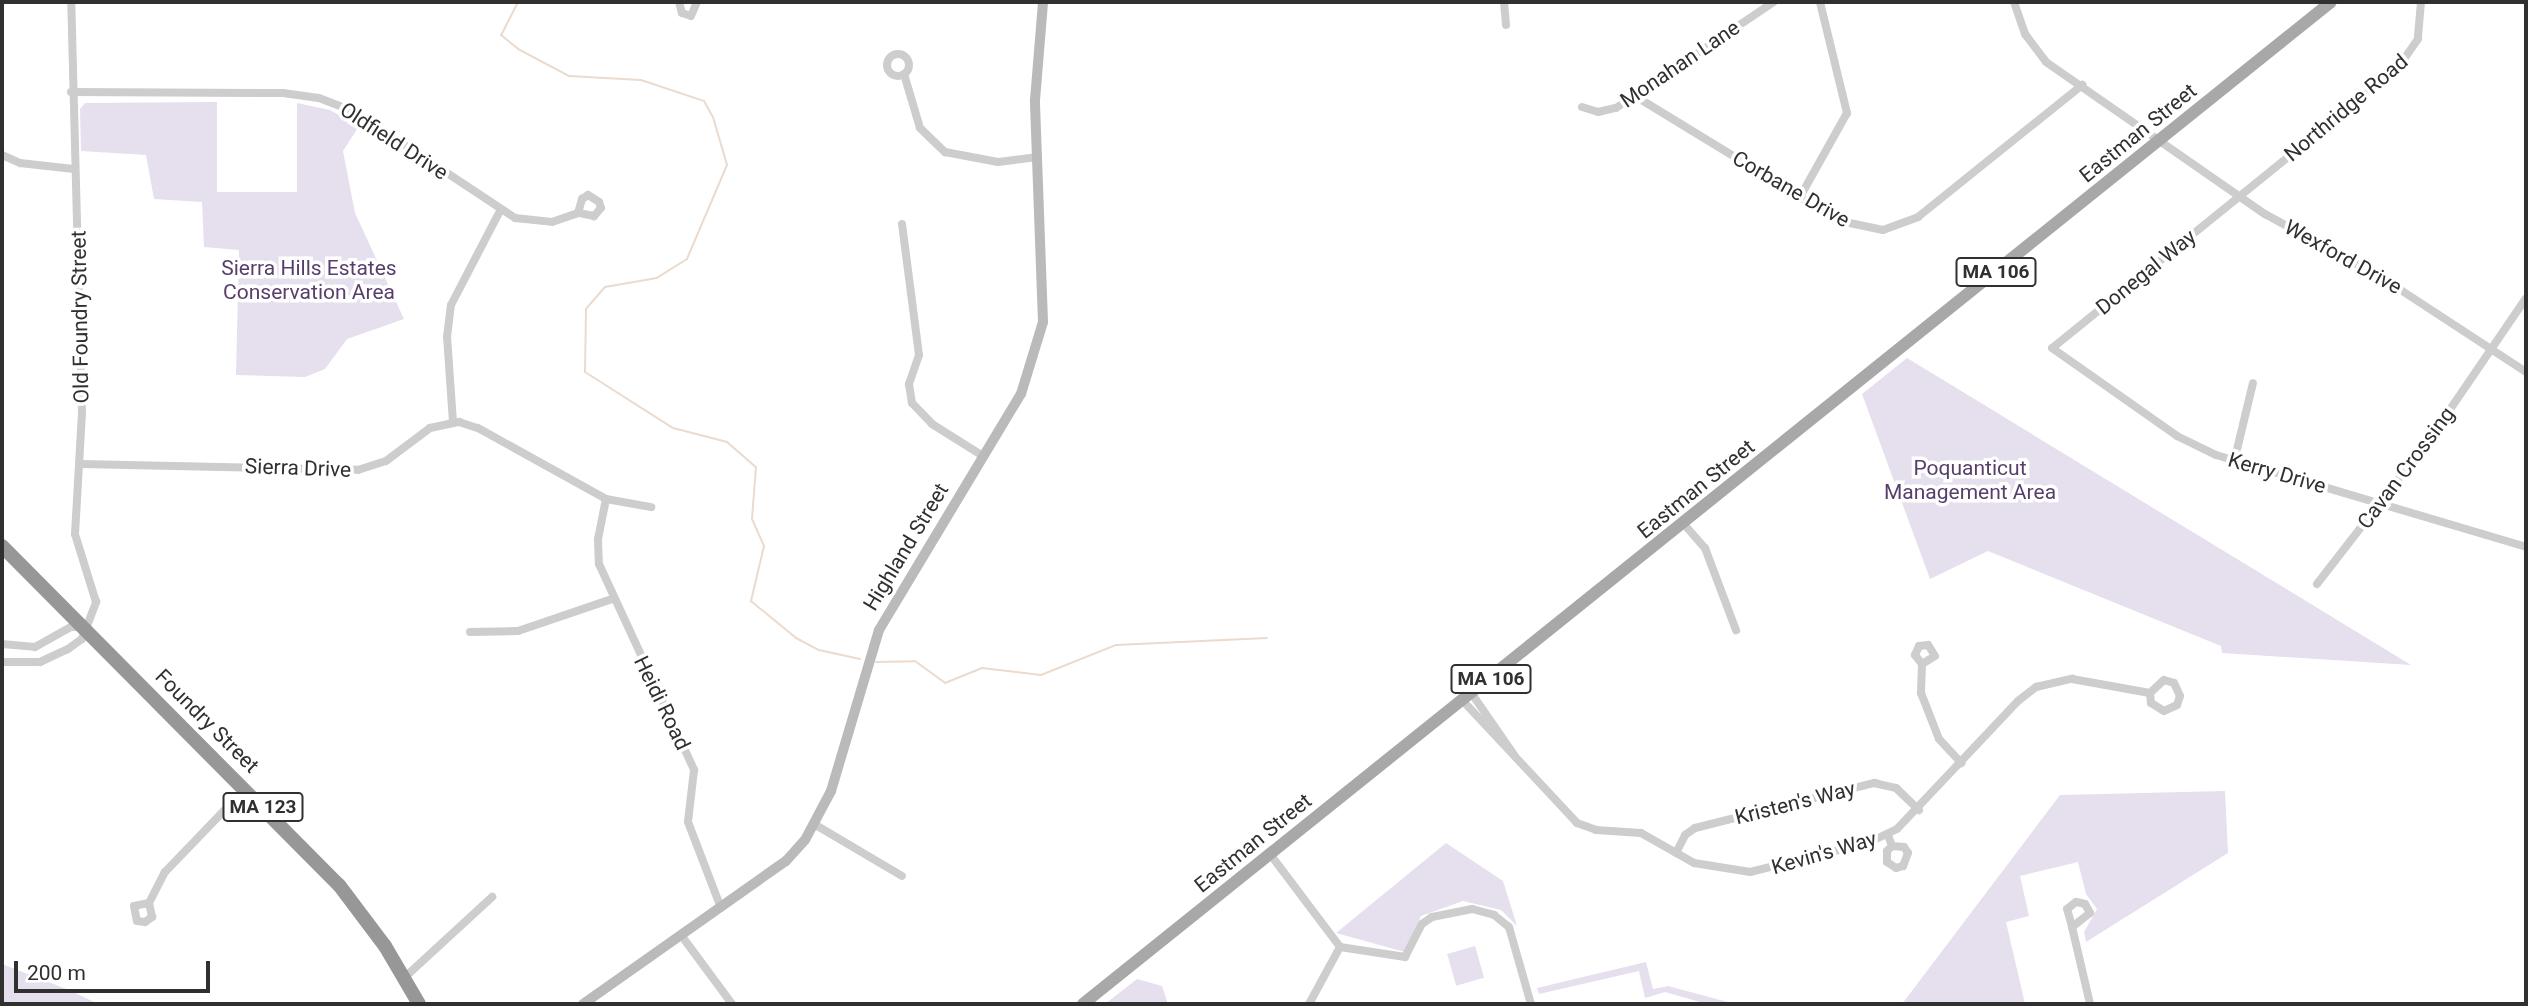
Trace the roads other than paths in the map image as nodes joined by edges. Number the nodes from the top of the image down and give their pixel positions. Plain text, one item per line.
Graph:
1 (71, 2) edge
2 (678, 2) edge
3 (697, 2) edge
4 (1043, 2) edge
5 (1503, 2) edge
6 (1774, 2) edge
7 (1820, 2) edge
8 (2014, 2) edge
9 (2331, 2) edge
10 (2421, 2) edge
11 (1506, 25) dead end
12 (904, 74) dead end
13 (2082, 85) junction
14 (71, 92) junction
15 (1635, 96) junction
16 (1582, 107) dead end
17 (2161, 139) junction
18 (2, 155) edge
19 (1038, 157) junction
20 (74, 169) junction
21 (2239, 196) junction
22 (1800, 197) junction
23 (500, 211) junction
24 (578, 213) dead end
25 (902, 224) dead end
26 (2526, 298) edge
27 (2052, 348) joint
28 (2491, 350) junction
29 (2526, 372) edge
30 (2253, 383) dead end
31 (453, 422) junction
32 (983, 456) junction
33 (2234, 462) junction
34 (80, 464) junction
35 (606, 499) junction
36 (2380, 502) junction
37 (651, 507) dead end
38 (1683, 523) junction
39 (2, 545) edge
40 (2526, 547) edge
41 (2317, 584) dead end
42 (612, 599) junction
43 (85, 627) junction
44 (1736, 630) dead end
45 (470, 632) dead end
46 (59, 635) junction
47 (2, 644) edge
48 (68, 649) junction
49 (2, 662) edge
50 (1922, 664) dead end
51 (2150, 694) dead end
52 (1468, 698) junction
53 (1961, 763) junction
54 (245, 789) junction
55 (1919, 810) junction
56 (814, 824) junction
57 (1888, 835) junction
58 (1892, 846) dead end
59 (1676, 853) junction
60 (1268, 855) junction
61 (902, 876) dead end
62 (492, 897) dead end
63 (149, 904) dead end
64 (721, 908) junction
65 (2071, 927) dead end
66 (681, 934) junction
67 (1340, 947) junction
68 (404, 978) junction
69 (419, 1004) edge
70 (583, 1004) edge
71 (732, 1004) edge
72 (1083, 1004) edge
73 (1309, 1004) edge
74 (1531, 1004) edge
75 (2090, 1004) edge

1 - 14 street, Old Foundry Street
2 - 3 street
4 - 19 street, Highland Street
5 - 11 street
6 - 15 street, Monahan Lane
7 - 22 street
8 - 13 street
9 - 17 main road, Eastman Street / MA 106
10 - 21 street, Northridge Road
12 - 19 street
13 - 17 street
13 - 22 street, Corbane Drive
14 - 20 street, Old Foundry Street
14 - 23 street, Oldfield Drive
15 - 16 street, Monahan Lane
15 - 22 street, Corbane Drive
17 - 21 street, Wexford Drive
17 - 38 main road, Eastman Street / MA 106
18 - 20 street
19 - 32 street, Highland Street
20 - 34 street, Old Foundry Street
21 - 27 street, Donegal Way
21 - 28 street, Wexford Drive
23 - 24 street, Oldfield Drive
23 - 31 street
25 - 32 street
26 - 28 street, Cavan Crossing
27 - 33 street, Kerry Drive
28 - 29 street, Wexford Drive
28 - 36 street, Cavan Crossing
30 - 33 street
31 - 34 street, Sierra Drive
31 - 35 street
32 - 56 street, Highland Street
33 - 36 street, Kerry Drive
34 - 43 street, Old Foundry Street
35 - 37 street
35 - 42 street, Heidi Road
36 - 40 street, Kerry Drive
36 - 41 street, Cavan Crossing
38 - 44 street
38 - 52 main road, Eastman Street / MA 106
39 - 43 highway, Foundry Street / MA 123
42 - 45 street
42 - 64 street, Heidi Road
43 - 46 street
43 - 48 street
43 - 54 highway, Foundry Street / MA 123
46 - 47 street
46 - 48 street
48 - 49 street
50 - 53 street
51 - 53 street, Kevin's Way
52 - 59 street, Kevin's Way
52 - 60 main road, Eastman Street / MA 106
53 - 55 street, Kevin's Way
54 - 63 street
54 - 68 highway, Foundry Street / MA 123
55 - 57 street, Kevin's Way
55 - 59 street, Kristen's Way
56 - 61 street
56 - 64 street, Highland Street
57 - 58 street
57 - 59 street, Kevin's Way
60 - 67 street
60 - 72 main road, Eastman Street / MA 106
62 - 68 street
64 - 66 street, Highland Street
65 - 75 street
66 - 70 street, Highland Street
66 - 71 street
67 - 73 street
67 - 74 street
68 - 69 highway, Foundry Street / MA 123

